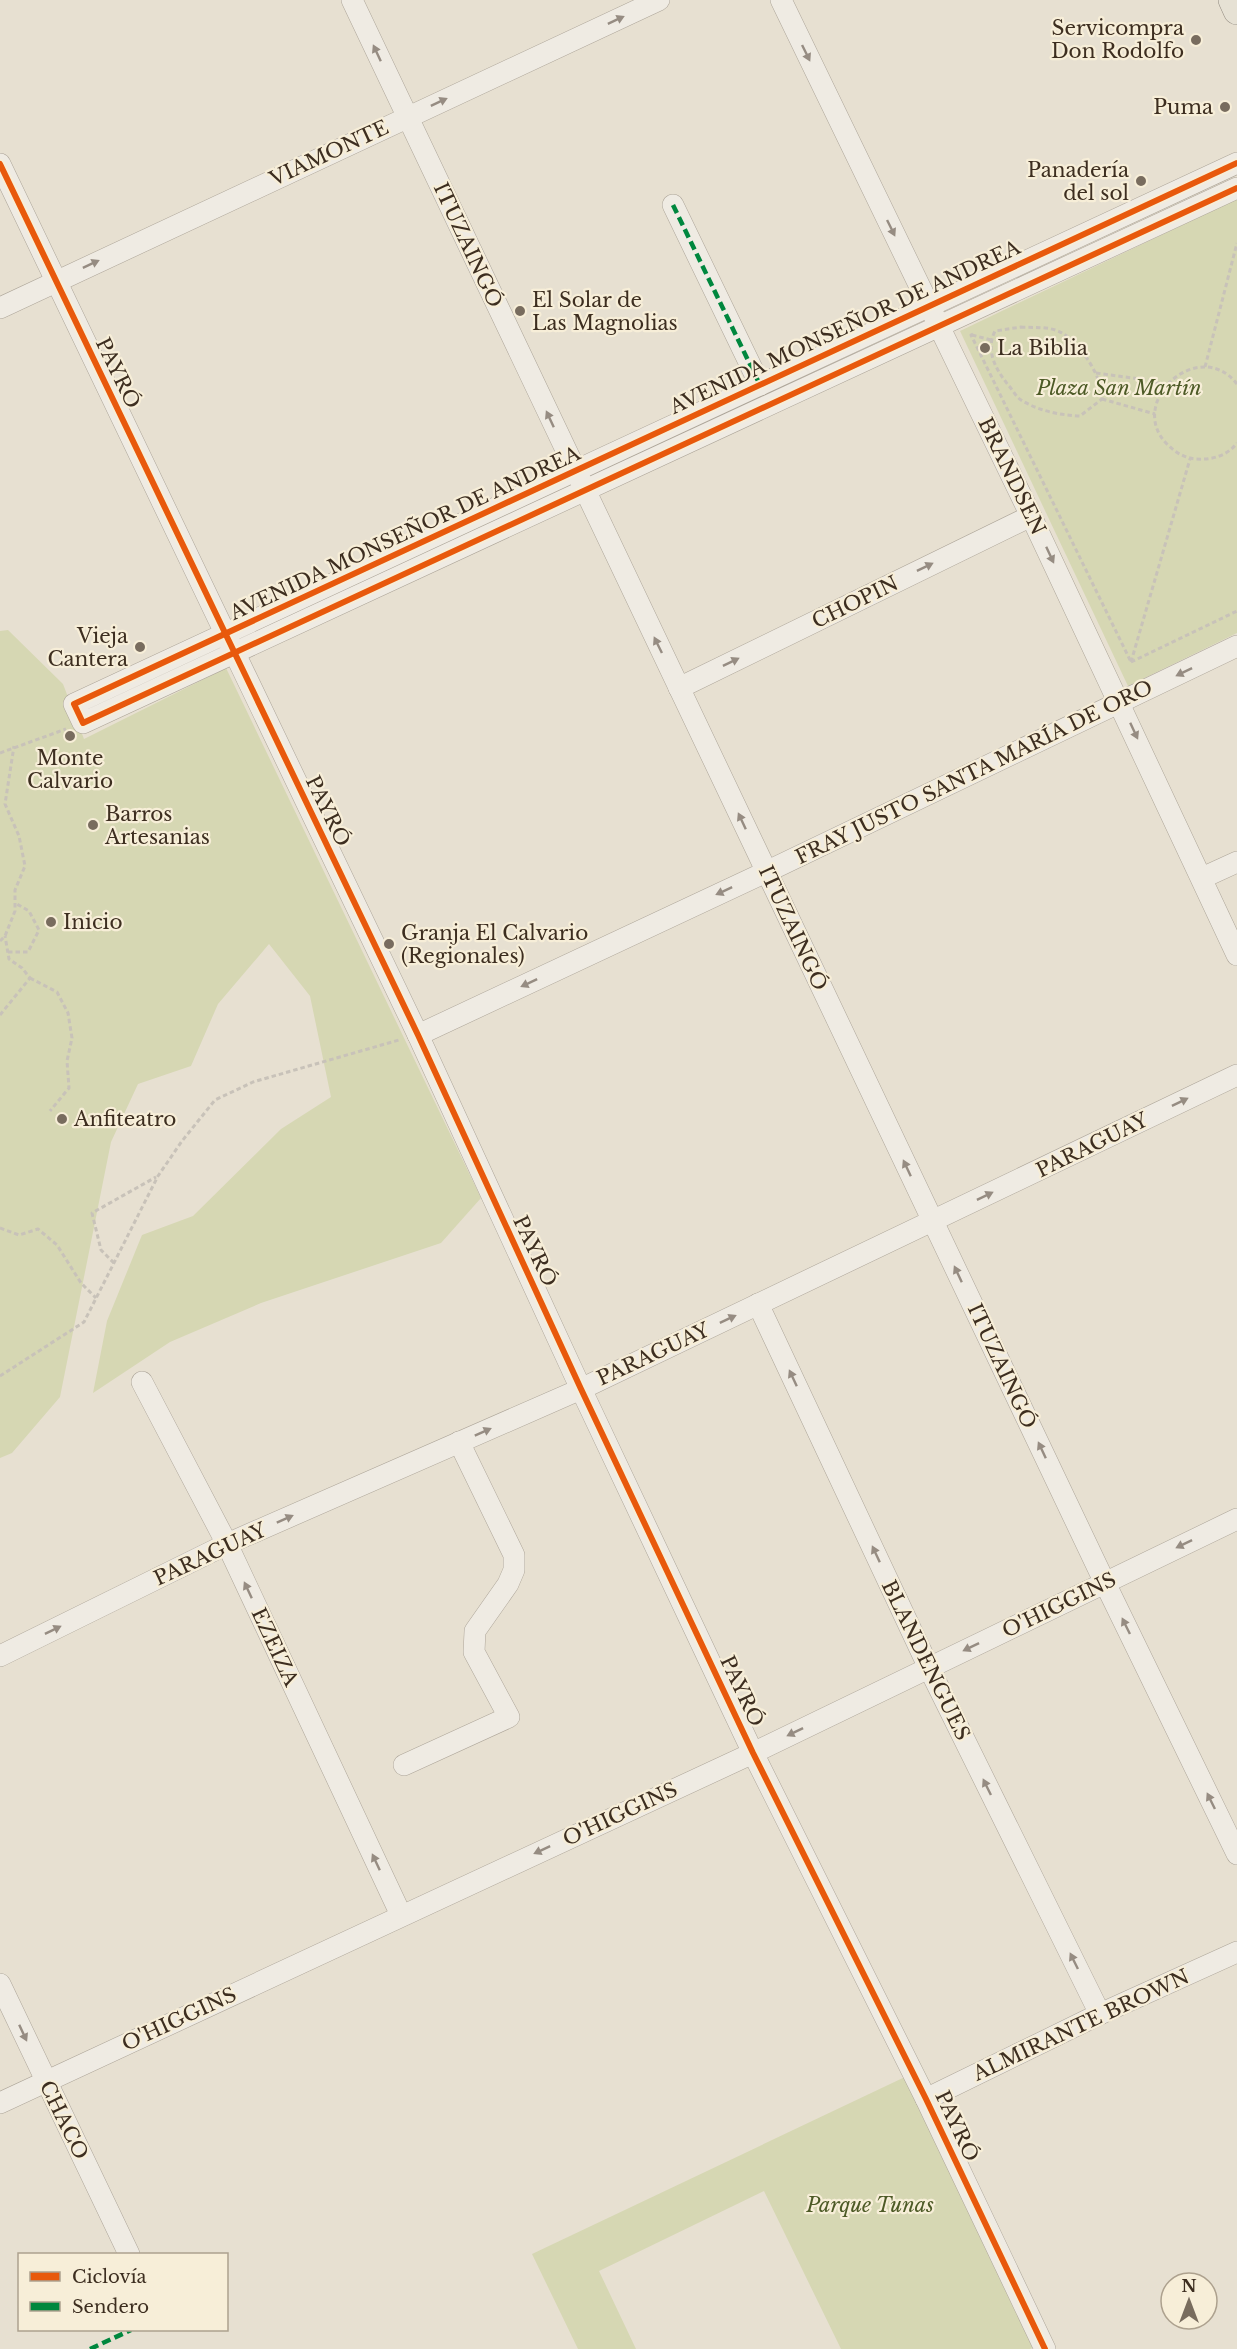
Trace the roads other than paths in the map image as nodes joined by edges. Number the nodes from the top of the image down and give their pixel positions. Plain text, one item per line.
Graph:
1 (352, 0) edge
2 (659, 0) edge
3 (781, 0) edge
4 (1232, 0) edge
5 (1237, 11) edge
6 (407, 117) junction
7 (0, 164) edge
8 (1237, 164) edge
9 (1237, 188) edge
10 (673, 205) dead end
11 (55, 281) junction
12 (929, 306) junction
13 (0, 308) edge
14 (939, 326) junction
15 (760, 385) junction
16 (575, 472) junction
17 (584, 491) junction
18 (1031, 516) junction
19 (230, 644) junction
20 (1237, 646) edge
21 (679, 688) junction
22 (1120, 703) junction
23 (83, 723) road end
24 (1237, 862) edge
25 (766, 872) junction
26 (1202, 878) junction
27 (1237, 955) edge
28 (418, 1035) junction
29 (1237, 1075) edge
30 (933, 1221) junction
31 (758, 1304) junction
32 (142, 1382) dead end
33 (580, 1389) junction
34 (459, 1442) junction
35 (1237, 1519) edge
36 (227, 1544) junction
37 (1105, 1582) junction
38 (0, 1656) edge
39 (929, 1668) junction
40 (753, 1753) junction
41 (404, 1765) dead end
42 (1237, 1854) edge
43 (401, 1915) junction
44 (1237, 1952) edge
45 (0, 1984) edge
46 (1100, 2014) junction
47 (46, 2082) junction
48 (926, 2099) junction
49 (0, 2103) edge
50 (129, 2253) edge
51 (1045, 2349) edge

6 -> 1 street, ITUZAINGÓ
6 -> 2 street, VIAMONTE
3 -> 12 street, BRANDSEN
4 - 5 main road
11 -> 6 street, VIAMONTE
16 -> 6 street, ITUZAINGÓ
7 - 11 street, PAYRÓ
8 - 12 street, AVENIDA MONSEÑOR DE ANDREA
9 - 14 street, AVENIDA MONSEÑOR DE ANDREA
10 - 15 street
11 - 13 street, VIAMONTE
11 - 19 street, PAYRÓ
12 - 14 street, BRANDSEN
12 - 15 street, AVENIDA MONSEÑOR DE ANDREA
14 - 17 street, AVENIDA MONSEÑOR DE ANDREA
14 - 18 street, BRANDSEN
15 - 16 street, AVENIDA MONSEÑOR DE ANDREA
16 - 17 street, ITUZAINGÓ
16 - 19 street, AVENIDA MONSEÑOR DE ANDREA
17 - 19 street, AVENIDA MONSEÑOR DE ANDREA
21 -> 17 street, ITUZAINGÓ
21 -> 18 street, CHOPIN
18 -> 22 street, BRANDSEN
19 - 23 street, AVENIDA MONSEÑOR DE ANDREA
19 - 28 street, PAYRÓ
20 -> 22 street, FRAY JUSTO SANTA MARÍA DE ORO
25 -> 21 street, ITUZAINGÓ
22 - 25 street, FRAY JUSTO SANTA MARÍA DE ORO
22 -> 26 street, BRANDSEN
24 - 26 street
25 -> 28 street, FRAY JUSTO SANTA MARÍA DE ORO
30 -> 25 street, ITUZAINGÓ
26 - 27 street, BRANDSEN
28 - 33 street, PAYRÓ
30 -> 29 street, PARAGUAY
30 - 31 street, PARAGUAY
37 -> 30 street, ITUZAINGÓ
33 -> 31 street, PARAGUAY
39 -> 31 street, BLANDENGUES
32 - 36 street, EZEIZA
34 -> 33 street, PARAGUAY
33 - 40 street, PAYRÓ
36 -> 34 street, PARAGUAY
34 - 41 street
35 -> 37 street, O'HIGGINS
38 -> 36 street, PARAGUAY
43 -> 36 street, EZEIZA
37 -> 39 street, O'HIGGINS
42 -> 37 street, ITUZAINGÓ
39 -> 40 street, O'HIGGINS
46 -> 39 street, BLANDENGUES
40 -> 43 street, O'HIGGINS
40 - 48 street, PAYRÓ
43 - 47 street, O'HIGGINS
44 - 46 street, ALMIRANTE BROWN
45 -> 47 street, CHACO
46 - 48 street, ALMIRANTE BROWN
47 - 49 street, O'HIGGINS
47 - 50 street, CHACO
48 - 51 street, PAYRÓ

